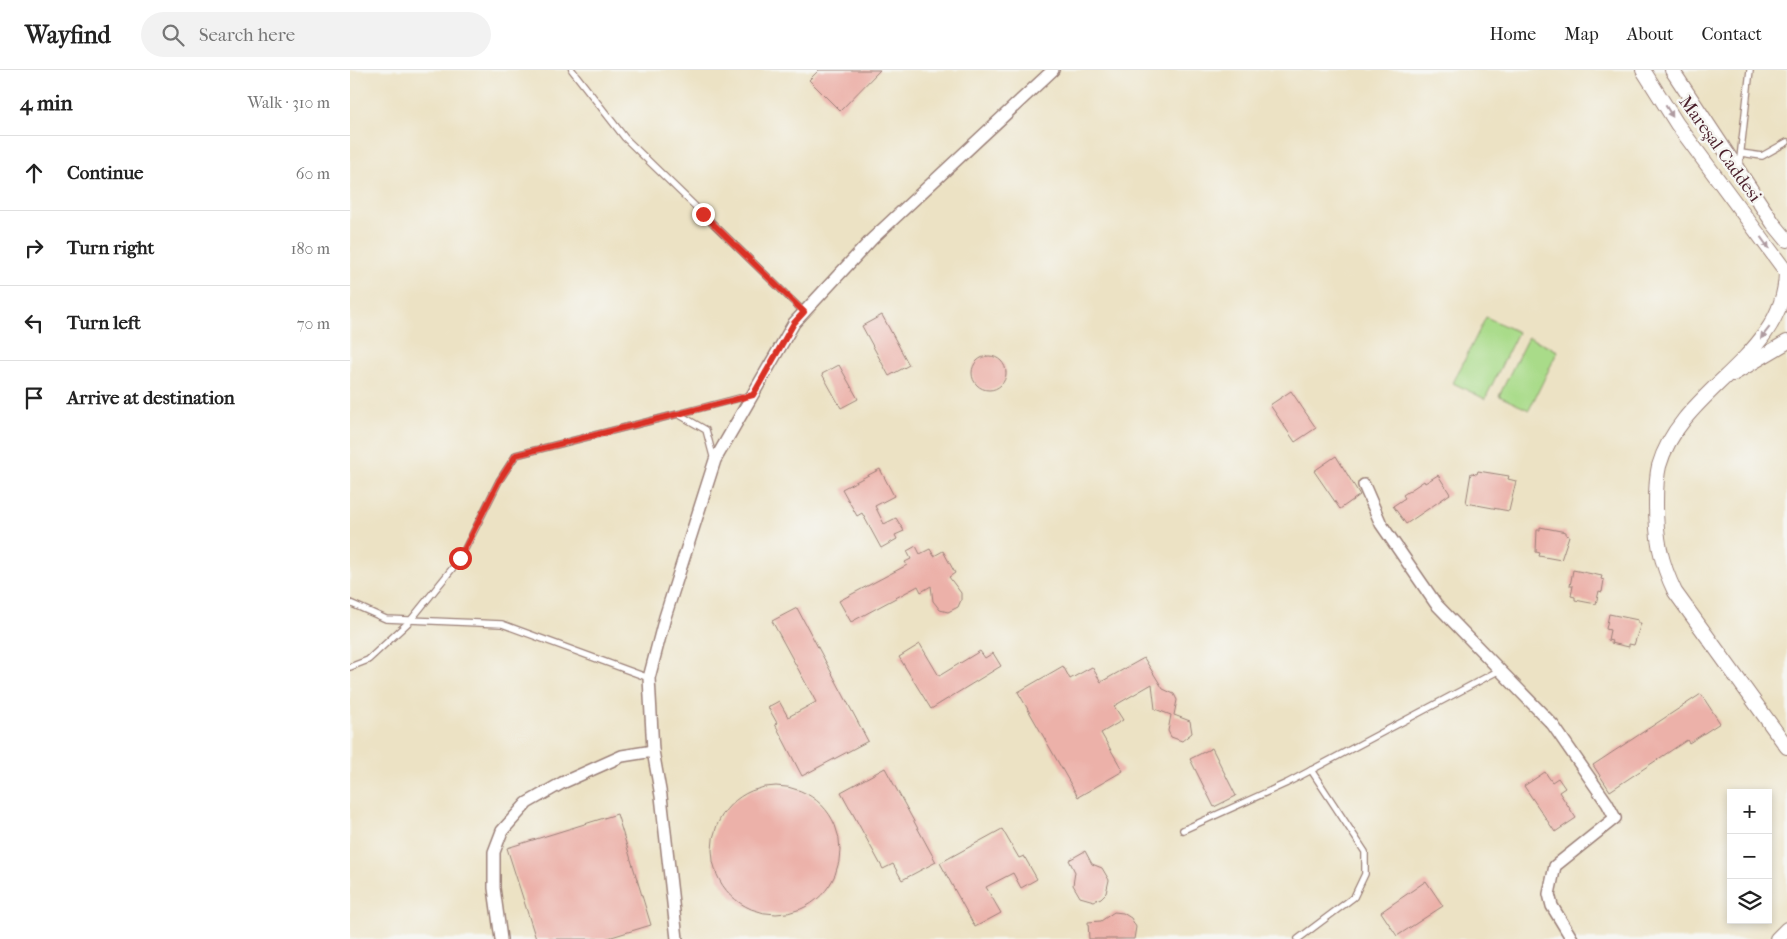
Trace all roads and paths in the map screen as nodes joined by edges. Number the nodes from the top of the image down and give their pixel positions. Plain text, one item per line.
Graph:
1 (572, 70) edge
2 (1053, 70) edge
3 (1643, 70) edge
4 (1672, 70) edge
5 (1750, 70) edge
6 (1787, 142) edge
7 (1741, 153) junction
8 (1738, 171) junction
9 (1773, 222) junction
10 (1787, 230) edge
11 (1787, 240) edge
12 (1787, 272) edge
13 (804, 312) junction
14 (1787, 342) edge
15 (1724, 379) junction
16 (753, 395) junction
17 (678, 414) junction
18 (715, 460) junction
19 (1364, 485) dead end
20 (350, 603) edge
21 (410, 620) junction
22 (350, 667) edge
23 (1498, 671) junction
24 (649, 678) junction
25 (1787, 747) edge
26 (653, 751) junction
27 (1311, 770) junction
28 (1183, 830) dead end
29 (1787, 929) edge
30 (501, 939) edge
31 (677, 939) edge
32 (1298, 939) edge
33 (1572, 939) edge
34 (1777, 939) edge

1 - 13 lane
2 - 13 street
3 -> 12 street, Mareşal Caddesi
4 - 8 street, Mareşal Caddesi
5 - 7 lane
6 - 7 lane
7 - 8 lane
8 - 9 street, Mareşal Caddesi
9 - 10 street
9 - 11 street, Mareşal Caddesi
12 -> 15 street
13 - 16 street
14 - 15 street
15 - 25 street
16 - 17 lane
16 - 18 street
17 - 18 lane
17 - 21 lane
18 - 24 street
19 - 23 street
20 - 21 lane
21 - 22 lane
21 - 24 lane
23 - 27 lane
23 - 33 street
24 - 26 street
26 - 30 street
26 - 31 street
27 - 28 lane
27 - 32 lane
29 - 34 street

